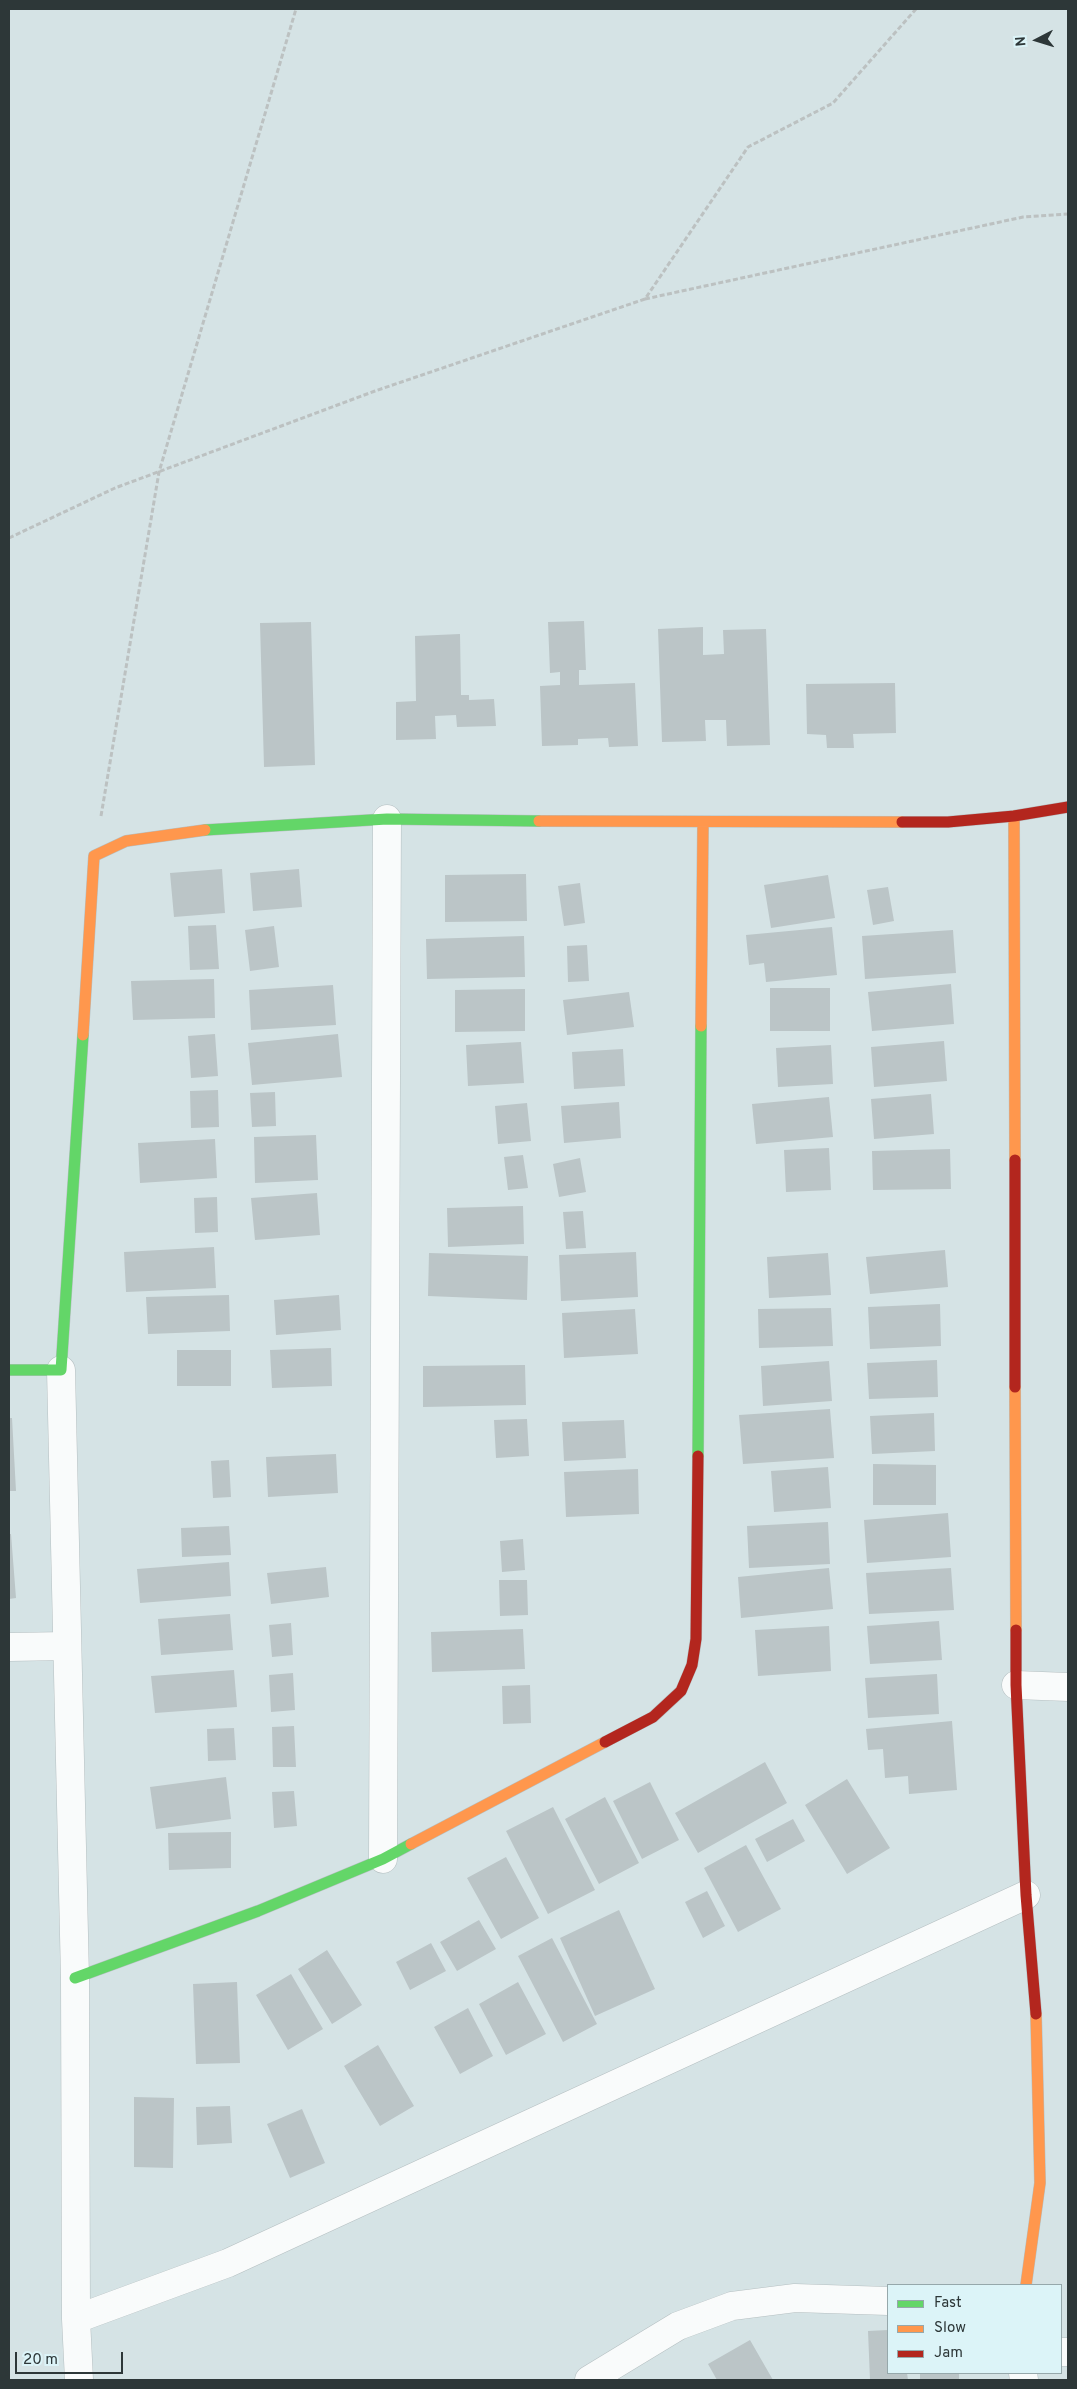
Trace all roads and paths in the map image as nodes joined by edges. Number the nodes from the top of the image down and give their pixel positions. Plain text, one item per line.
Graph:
1 (296, 9) edge
2 (916, 9) edge
3 (1068, 214) edge
4 (646, 299) junction
5 (159, 472) junction
6 (9, 538) edge
7 (1068, 806) edge
8 (1014, 816) junction
9 (387, 819) junction
10 (703, 823) junction
11 (94, 856) junction
12 (9, 1370) edge
13 (60, 1370) junction
14 (66, 1646) junction
15 (9, 1647) edge
16 (1016, 1685) junction
17 (1068, 1687) edge
18 (383, 1858) junction
19 (1026, 1895) junction
20 (74, 1978) junction
21 (1026, 2284) edge
22 (887, 2301) edge
23 (76, 2319) junction
24 (79, 2380) edge
25 (589, 2380) edge

1 - 5 path
2 - 4 path
3 - 4 path
4 - 5 path
5 - 6 path
5 - 11 path
7 - 8 street
8 - 10 street
8 - 16 street
9 - 10 street
9 - 11 street
9 - 18 street
10 - 18 street
11 - 13 street
12 - 13 street
13 - 14 street
14 - 15 street
14 - 20 street
16 - 17 street
16 - 19 street
18 - 20 street
19 - 21 street
19 - 23 street
20 - 23 street
22 - 25 street
23 - 24 street

